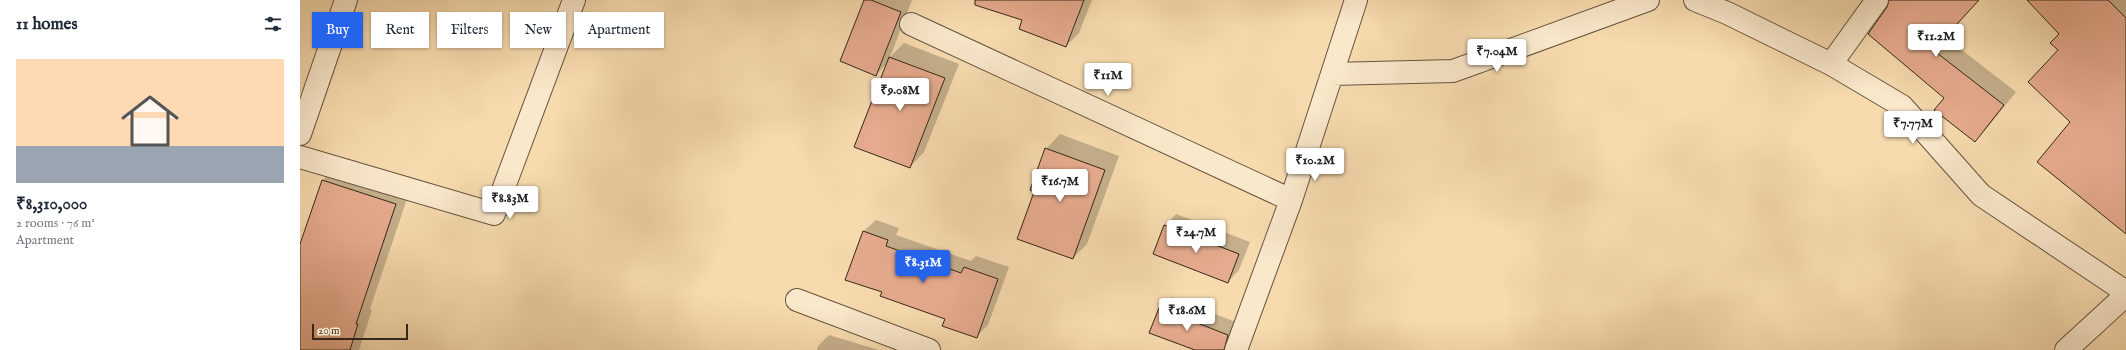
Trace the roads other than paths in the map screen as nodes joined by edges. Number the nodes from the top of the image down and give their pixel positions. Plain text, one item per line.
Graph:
1 (346, 0) edge
2 (574, 0) edge
3 (1356, 0) edge
4 (1648, 0) edge
5 (1695, 0) edge
6 (1877, 0) edge
7 (911, 24) dead end
8 (1831, 64) junction
9 (1332, 74) junction
10 (300, 134) edge
11 (300, 157) edge
12 (1291, 200) junction
13 (2126, 294) edge
14 (797, 300) dead end
15 (929, 350) edge
16 (1236, 350) edge
17 (2066, 350) edge

1 - 10 street
2 - 11 street
3 - 9 street
4 - 9 street
5 - 8 street
6 - 8 street
7 - 12 street
8 - 13 street
9 - 12 street
12 - 16 street
13 - 17 street
14 - 15 street

